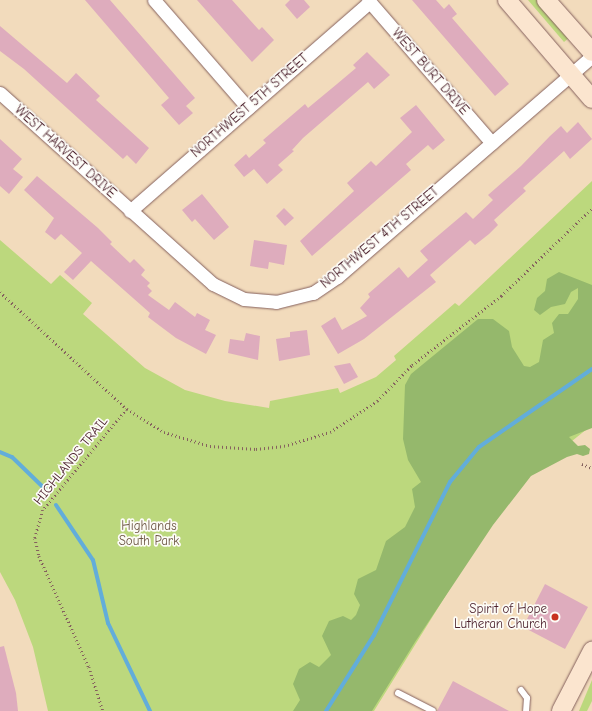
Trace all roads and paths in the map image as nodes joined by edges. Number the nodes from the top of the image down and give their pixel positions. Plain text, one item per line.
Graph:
1 (154, 0) edge
2 (507, 0) edge
3 (546, 0) edge
4 (369, 1) edge
5 (592, 52) edge
6 (592, 56) edge
7 (571, 75) junction
8 (0, 93) edge
9 (592, 99) edge
10 (248, 108) junction
11 (492, 143) junction
12 (592, 208) edge
13 (130, 211) junction
14 (0, 292) edge
15 (127, 408) junction
16 (582, 464) dead end
17 (592, 468) edge
18 (592, 651) edge
19 (521, 690) dead end
20 (398, 693) dead end
21 (103, 711) edge
22 (433, 711) edge
23 (526, 711) edge
24 (561, 711) edge

1 - 10 street
2 - 7 main road
3 - 5 main road
4 - 10 street, NORTHWEST 5TH STREET
4 - 11 street, WEST BURT DRIVE
6 - 7 street, NORTHWEST 4TH STREET
7 - 9 main road
7 - 11 street, NORTHWEST 4TH STREET
8 - 13 street, WEST HARVEST DRIVE
10 - 13 street, NORTHWEST 5TH STREET
11 - 13 street, NORTHWEST 4TH STREET
12 - 15 path
14 - 15 path
15 - 21 path, HIGHLANDS TRAIL
16 - 17 path
18 - 24 main road
19 - 23 lane
20 - 22 lane

